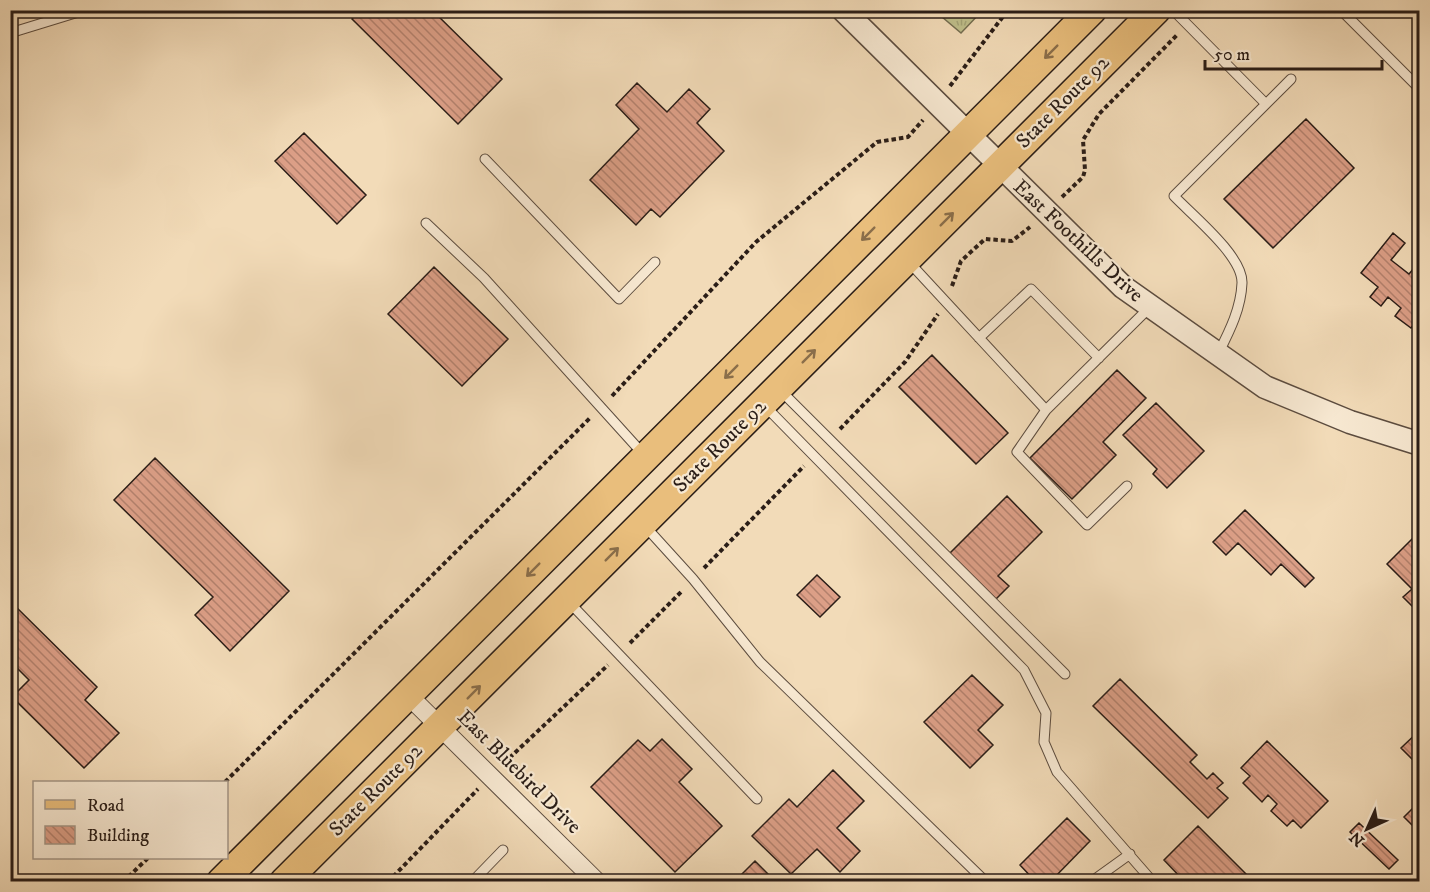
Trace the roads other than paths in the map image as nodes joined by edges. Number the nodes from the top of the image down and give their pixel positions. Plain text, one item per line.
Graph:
1 (85, 10) edge
2 (843, 10) edge
3 (1092, 10) edge
4 (1156, 10) edge
5 (1173, 10) edge
6 (1341, 10) edge
7 (10, 33) edge
8 (1291, 79) dead end
9 (1419, 89) edge
10 (1266, 104) junction
11 (967, 135) junction
12 (485, 159) dead end
13 (999, 167) junction
14 (426, 223) dead end
15 (906, 259) junction
16 (655, 262) dead end
17 (1150, 307) junction
18 (979, 338) junction
19 (1218, 354) junction
20 (1099, 358) junction
21 (770, 395) junction
22 (1046, 410) junction
23 (1419, 444) edge
24 (646, 457) junction
25 (1127, 486) dead end
26 (643, 523) junction
27 (566, 600) junction
28 (1065, 674) dead end
29 (408, 695) junction
30 (440, 726) junction
31 (757, 799) dead end
32 (503, 850) dead end
33 (1130, 854) junction
34 (221, 882) edge
35 (284, 882) edge
36 (472, 882) edge
37 (597, 882) edge
38 (986, 882) edge
39 (1091, 882) edge
40 (1153, 882) edge

1 - 7 lane
2 - 11 street, East Foothills Drive
3 -> 11 main road, State Route 92
4 - 13 main road, State Route 92
5 - 10 lane
6 - 9 lane
8 - 10 lane
10 - 19 lane
11 - 13 street, East Foothills Drive
11 -> 24 main road, State Route 92
12 - 16 lane
15 -> 13 main road, State Route 92
13 - 17 street, East Foothills Drive
14 - 24 lane
15 - 18 lane
21 -> 15 main road, State Route 92
17 - 19 street, East Foothills Drive
17 - 20 lane
18 - 20 lane
18 - 22 lane
19 - 23 street, East Foothills Drive
20 - 22 lane
21 - 26 main road, State Route 92
21 - 28 lane
21 - 33 lane
22 - 25 lane
24 -> 29 main road, State Route 92
27 -> 26 main road, State Route 92
26 - 38 lane
30 -> 27 main road, State Route 92
27 - 31 lane
29 - 30 street, East Bluebird Drive
29 - 34 main road, State Route 92
30 - 35 main road, State Route 92
30 - 37 street, East Bluebird Drive
32 - 36 lane
33 - 39 lane
33 - 40 lane

